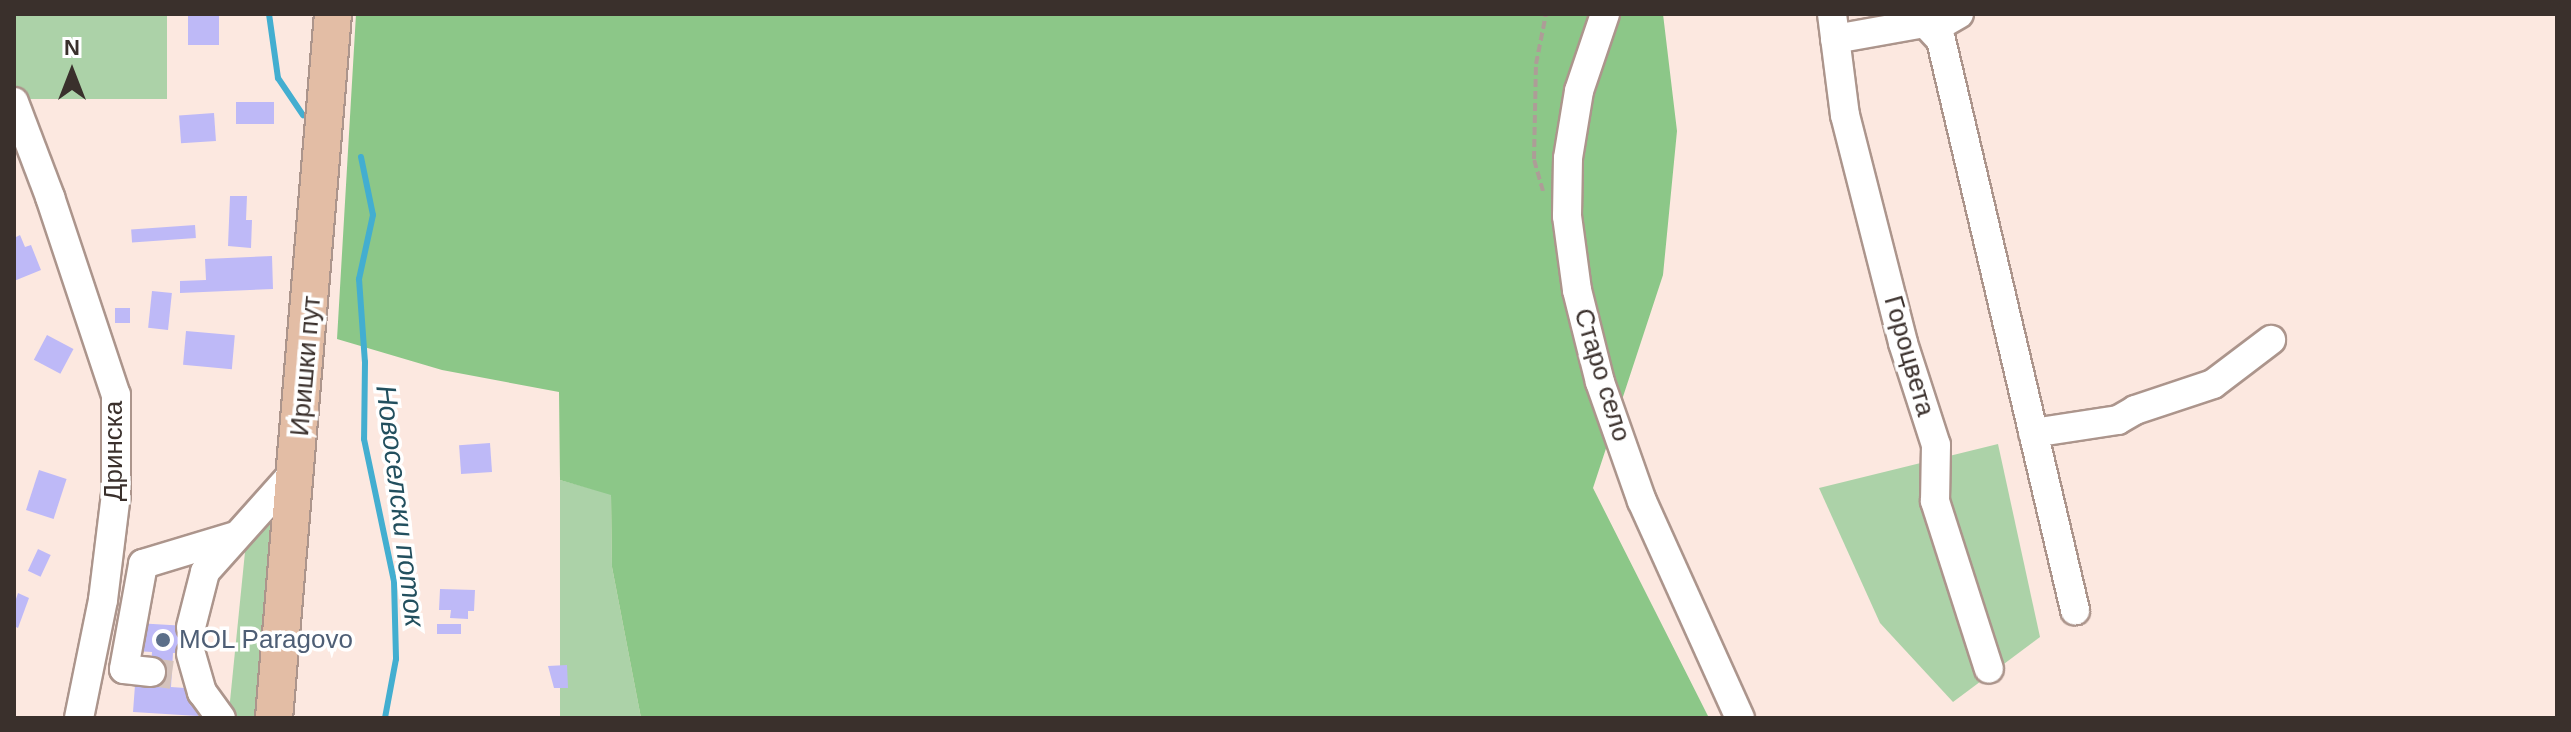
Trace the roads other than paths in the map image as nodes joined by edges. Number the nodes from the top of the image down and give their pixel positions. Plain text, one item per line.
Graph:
1 (333, 14) edge
2 (1605, 14) edge
3 (1959, 14) edge
4 (1834, 26) edge
5 (1933, 29) junction
6 (14, 102) edge
7 (2271, 340) dead end
8 (2033, 433) junction
9 (297, 469) junction
10 (236, 536) junction
11 (2075, 610) dead end
12 (180, 661) junction
13 (1989, 669) dead end
14 (79, 718) edge
15 (221, 718) edge
16 (274, 718) edge
17 (1740, 718) edge

1 - 9 main road, Иришки пут
2 - 17 street, Старо село
3 - 5 street
4 - 5 street, Гороцвета
4 - 13 street, Гороцвета
5 - 8 street
6 - 14 street, Дринска
7 - 8 street
8 - 11 street
9 - 10 street
9 - 16 main road, Иришки пут
10 - 12 street
10 - 12 street
12 - 15 street

